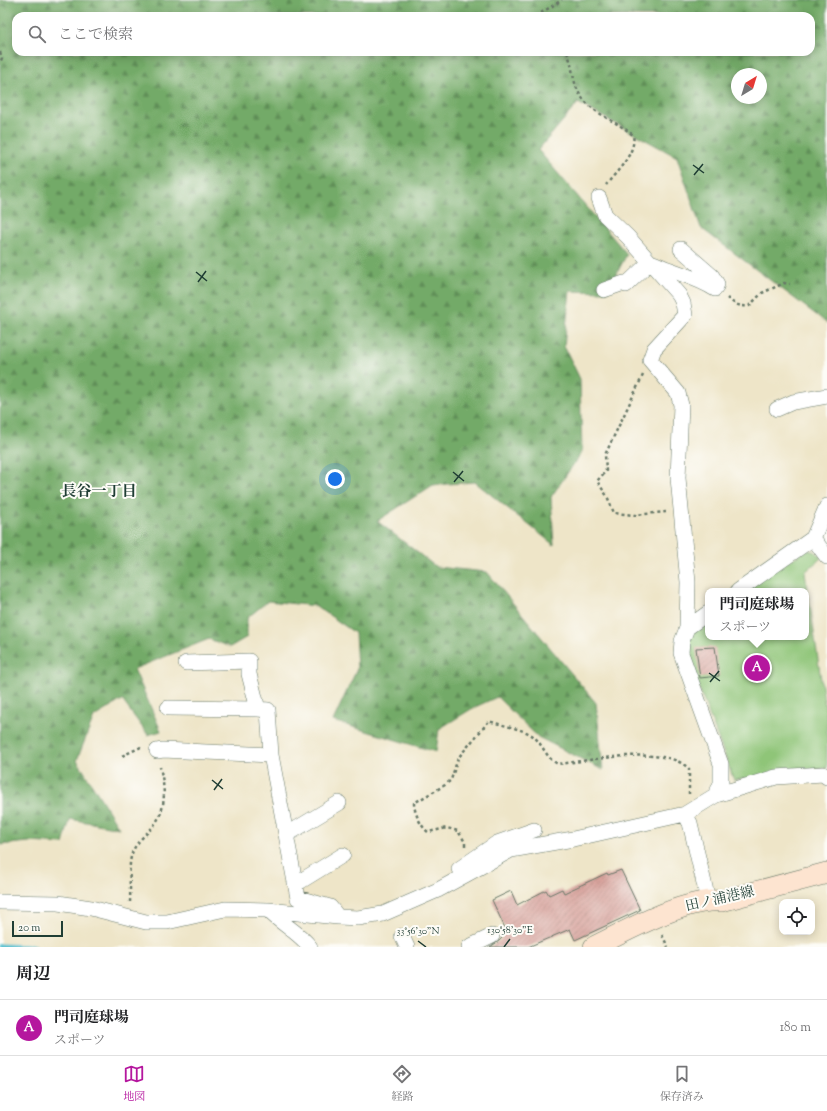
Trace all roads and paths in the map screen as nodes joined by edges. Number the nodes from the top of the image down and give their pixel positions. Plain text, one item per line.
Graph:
1 (562, 0) edge
2 (542, 12) edge
3 (0, 52) edge
4 (568, 56) edge
5 (0, 63) edge
6 (599, 198) joint
7 (681, 249) dead end
8 (650, 262) junction
9 (790, 284) dead end
10 (604, 290) dead end
11 (715, 290) junction
12 (650, 360) junction
13 (827, 396) edge
14 (777, 409) dead end
15 (827, 506) edge
16 (681, 510) junction
17 (813, 538) junction
18 (827, 557) edge
19 (742, 588) edge
20 (705, 615) edge
21 (687, 628) junction
22 (186, 663) dead end
23 (168, 708) dead end
24 (258, 709) junction
25 (157, 751) junction
26 (270, 755) junction
27 (122, 756) dead end
28 (827, 777) edge
29 (716, 795) junction
30 (339, 803) dead end
31 (688, 812) junction
32 (534, 830) dead end
33 (286, 835) junction
34 (465, 851) dead end
35 (343, 855) dead end
36 (827, 873) edge
37 (296, 884) junction
38 (438, 890) junction
39 (708, 900) junction
40 (0, 902) edge
41 (268, 910) junction
42 (338, 917) junction
43 (128, 918) junction
44 (658, 929) dead end
45 (492, 936) dead end
46 (310, 947) edge
47 (468, 947) edge
48 (594, 947) edge
49 (668, 947) edge

1 - 2 path
3 - 5 path
4 - 6 path
6 - 8 street
7 - 11 street
8 - 10 street
8 - 11 street
8 - 12 street
9 - 11 path
12 - 16 street
12 - 16 path
13 - 14 street
15 - 17 street
16 - 21 street
17 - 18 street
17 - 19 street
20 - 21 street
21 - 29 street
22 - 24 street
23 - 24 street
24 - 26 street
25 - 26 street
25 - 27 path
25 - 43 path
26 - 33 street
28 - 29 street
29 - 31 street
30 - 33 street
31 - 34 path
31 - 38 street
31 - 39 street
32 - 38 street
33 - 37 street
35 - 37 street
36 - 39 main road, 田ノ浦港線
37 - 42 street
38 - 42 street
39 - 48 main road, 田ノ浦港線
40 - 43 street
41 - 42 street
41 - 43 street
41 - 46 street
44 - 49 path
45 - 47 street

